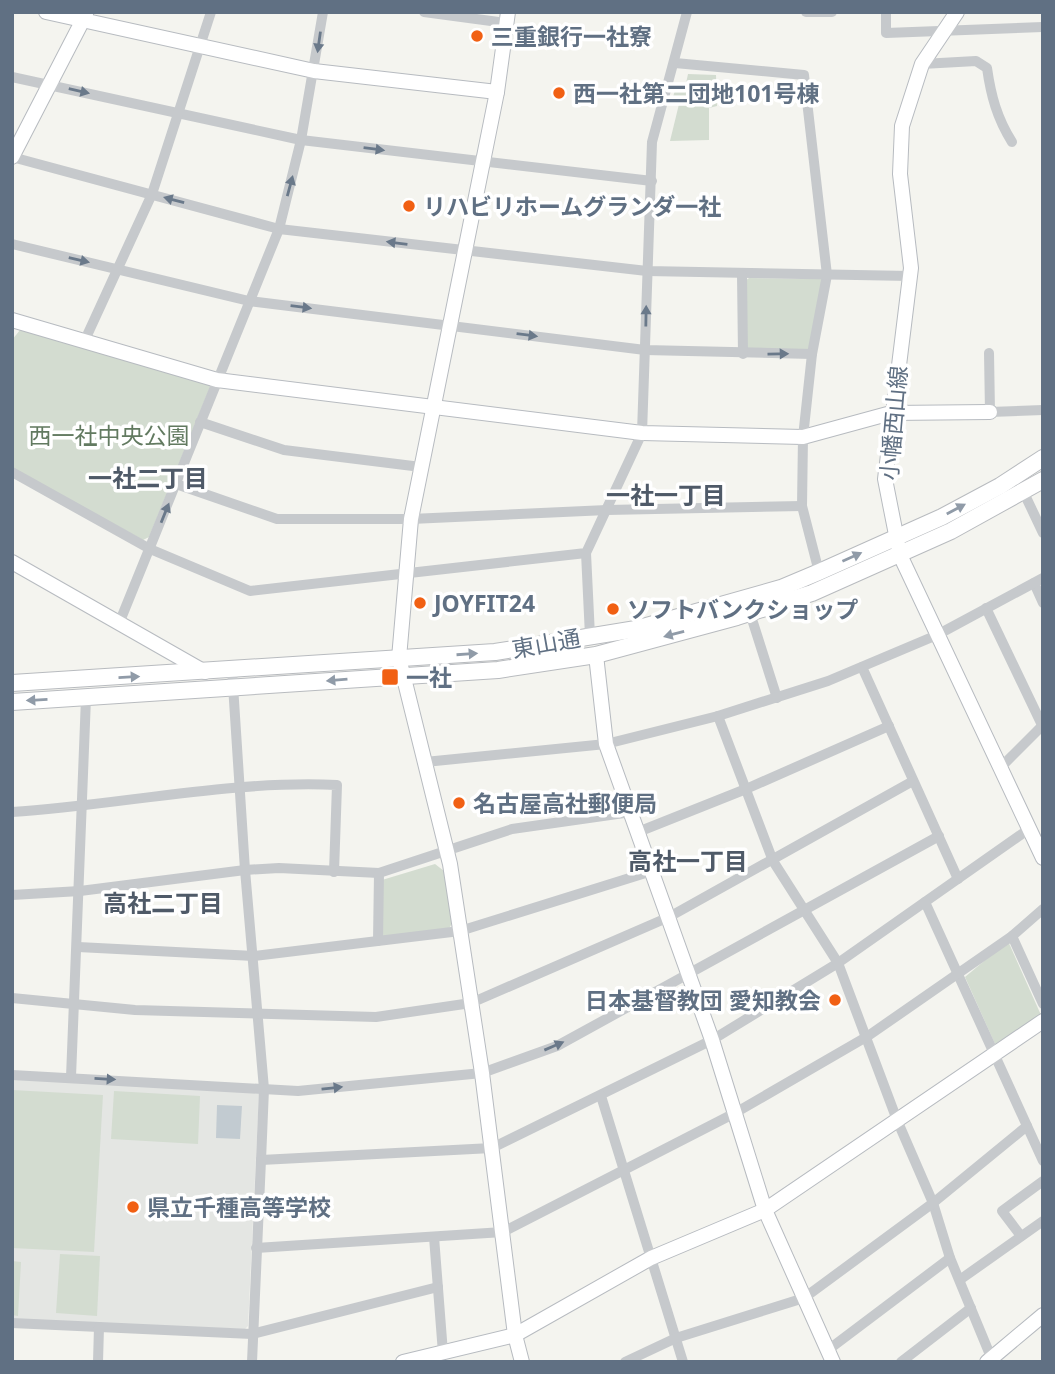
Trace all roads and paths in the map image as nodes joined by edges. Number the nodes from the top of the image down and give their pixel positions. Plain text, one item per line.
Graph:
1 (46, 12) edge
2 (211, 12) edge
3 (323, 12) edge
4 (425, 12) edge
5 (687, 12) edge
6 (806, 12) edge
7 (832, 12) edge
8 (886, 12) edge
9 (957, 12) edge
10 (85, 16) edge
11 (507, 17) edge
12 (1043, 27) edge
13 (945, 30) junction
14 (201, 46) junction
15 (676, 63) junction
16 (922, 64) junction
17 (314, 71) junction
18 (12, 77) edge
19 (49, 85) junction
20 (497, 92) junction
21 (179, 114) junction
22 (302, 140) junction
23 (1012, 142) dead end
24 (12, 157) edge
25 (483, 162) junction
26 (652, 181) junction
27 (152, 194) junction
28 (278, 229) junction
29 (12, 244) edge
30 (465, 251) junction
31 (119, 269) junction
32 (647, 271) junction
33 (742, 275) junction
34 (827, 275) junction
35 (910, 276) junction
36 (249, 301) junction
37 (12, 321) edge
38 (451, 326) junction
39 (83, 342) junction
40 (645, 350) junction
41 (989, 353) dead end
42 (743, 354) junction
43 (812, 354) junction
44 (217, 380) junction
45 (432, 408) junction
46 (1043, 410) edge
47 (891, 412) junction
48 (990, 412) junction
49 (200, 422) junction
50 (642, 433) junction
51 (803, 437) junction
52 (1043, 458) edge
53 (421, 467) junction
54 (12, 472) edge
55 (1043, 480) edge
56 (176, 484) junction
57 (1024, 494) junction
58 (802, 506) junction
59 (607, 510) junction
60 (411, 519) junction
61 (1043, 533) edge
62 (895, 538) junction
63 (150, 549) junction
64 (586, 553) junction
65 (900, 555) junction
66 (12, 562) edge
67 (819, 572) junction
68 (407, 573) junction
69 (1038, 581) edge
70 (1043, 603) edge
71 (986, 608) junction
72 (750, 613) junction
73 (120, 621) junction
74 (937, 635) junction
75 (590, 636) junction
76 (596, 655) junction
77 (399, 658) junction
78 (862, 667) junction
79 (232, 670) junction
80 (206, 673) junction
81 (405, 674) junction
82 (12, 683) edge
83 (233, 688) junction
84 (86, 698) junction
85 (776, 698) junction
86 (12, 702) edge
87 (718, 716) junction
88 (1042, 725) edge
89 (889, 726) junction
90 (606, 744) junction
91 (425, 762) junction
92 (1000, 768) junction
93 (914, 781) junction
94 (240, 788) junction
95 (746, 789) junction
96 (83, 807) junction
97 (12, 812) edge
98 (631, 812) junction
99 (1029, 829) junction
100 (638, 832) junction
101 (939, 836) junction
102 (447, 851) junction
103 (1043, 858) edge
104 (773, 861) junction
105 (245, 870) junction
106 (652, 871) junction
107 (334, 872) junction
108 (379, 873) junction
109 (958, 879) junction
110 (80, 891) junction
111 (12, 895) edge
112 (925, 902) junction
113 (1043, 909) edge
114 (802, 910) junction
115 (669, 917) junction
116 (460, 931) junction
117 (1012, 936) junction
118 (379, 941) junction
119 (78, 947) junction
120 (254, 956) junction
121 (838, 963) junction
122 (957, 974) junction
123 (688, 975) junction
124 (12, 998) edge
125 (471, 1003) junction
126 (76, 1004) junction
127 (1043, 1004) edge
128 (260, 1012) junction
129 (1043, 1021) edge
130 (867, 1037) junction
131 (712, 1040) junction
132 (994, 1054) junction
133 (482, 1073) junction
134 (12, 1075) edge
135 (71, 1077) junction
136 (264, 1089) junction
137 (601, 1096) junction
138 (735, 1114) junction
139 (897, 1120) junction
140 (1027, 1126) junction
141 (492, 1148) junction
142 (261, 1160) junction
143 (1043, 1161) edge
144 (624, 1170) junction
145 (1043, 1181) edge
146 (933, 1203) junction
147 (765, 1210) junction
148 (1043, 1221) edge
149 (503, 1232) junction
150 (1021, 1236) junction
151 (434, 1237) junction
152 (256, 1248) junction
153 (651, 1258) junction
154 (950, 1258) junction
155 (961, 1279) junction
156 (438, 1287) junction
157 (804, 1298) junction
158 (971, 1308) junction
159 (1043, 1315) edge
160 (12, 1323) edge
161 (99, 1327) junction
162 (253, 1334) junction
163 (515, 1335) junction
164 (676, 1338) junction
165 (443, 1353) junction
166 (830, 1356) edge
167 (990, 1361) edge
168 (98, 1362) edge
169 (252, 1362) edge
170 (404, 1362) edge
171 (522, 1362) edge
172 (625, 1362) edge
173 (683, 1362) edge
174 (901, 1362) edge

1 - 10 street
2 - 14 street
3 -> 17 street
4 - 11 street
5 - 15 street
6 - 7 street
8 - 13 street
9 - 13 street, 小幡西山線
10 - 14 street
10 - 19 street
11 - 20 street
12 - 13 street
13 - 16 street, 小幡西山線
14 - 17 street
14 - 21 street
15 - 26 street
15 - 34 street
16 - 23 street
16 - 35 street, 小幡西山線
17 - 20 street
17 - 22 street
18 - 19 street
19 -> 21 street
19 - 24 street
20 - 25 street
21 - 22 street
21 - 27 street
22 -> 25 street
28 -> 22 street
24 - 27 street
25 - 26 street
25 - 30 street
26 - 32 street
28 -> 27 street
27 - 31 street
30 -> 28 street
28 - 36 street
29 -> 31 street
30 - 32 street
30 - 38 street
31 - 36 street
31 - 39 street
32 - 33 street
40 -> 32 street
33 - 34 street
33 - 42 street
34 - 35 street
34 - 43 street
35 - 47 street, 小幡西山線
36 -> 38 street
36 - 44 street
37 - 39 street
38 -> 40 street
38 - 45 street
39 - 44 street
40 - 42 street
40 - 50 street
41 - 48 street
42 -> 43 street
43 - 51 street
44 - 45 street
44 - 49 street
45 - 50 street
45 - 53 street
46 - 48 street
47 - 48 street
47 - 51 street
47 - 62 street, 小幡西山線
49 - 53 street
49 - 56 street
50 - 51 street
50 - 59 street
51 - 58 street
62 -> 52 main road, 東山通
53 - 60 street
54 - 63 street
55 - 57 main road, 東山通
56 - 60 street
63 -> 56 street
57 - 61 street
57 - 65 main road, 東山通
58 - 59 street
58 - 67 street
59 - 60 street
59 - 64 street
60 - 68 street
62 - 65 street, 小幡西山線
67 -> 62 main road, 東山通
63 - 68 street
63 - 73 street
64 - 68 street
64 - 75 street
65 - 72 main road, 東山通
65 - 74 street, 小幡西山線
66 - 73 street
67 - 75 main road, 東山通
68 - 77 street
69 - 70 street
69 - 71 street
71 - 74 street
71 - 88 street
72 -> 76 main road, 東山通
72 - 85 street
73 - 80 street
74 - 78 street
74 - 92 street, 小幡西山線
77 -> 75 main road, 東山通
76 - 81 main road, 東山通
76 - 90 street
77 - 79 main road, 東山通
77 - 81 street
78 - 85 street
78 - 89 street
79 - 80 main road, 東山通
79 - 83 street
82 -> 80 main road, 東山通
81 -> 83 main road, 東山通
81 - 91 street
83 - 84 main road, 東山通
83 - 94 street
84 -> 86 main road, 東山通
84 - 96 street
85 - 87 street
87 - 90 street
87 - 95 street
88 - 92 street
89 - 93 street
89 - 95 street
90 - 91 street
90 - 98 street
91 - 102 street
92 - 99 street, 小幡西山線
93 - 101 street
93 - 104 street
94 - 96 street
94 - 105 street
94 - 107 street
95 - 100 street
95 - 104 street
96 - 97 street
96 - 110 street
98 - 100 street
98 - 102 street
99 - 103 street, 小幡西山線
99 - 109 street
100 - 106 street
101 - 109 street
101 - 114 street
102 - 108 street
102 - 116 street
104 - 114 street
104 - 115 street
105 - 107 street
105 - 110 street
105 - 120 street
106 - 115 street
106 - 116 street
107 - 108 street
108 - 118 street
109 - 112 street
110 - 111 street
110 - 119 street
112 - 121 street
112 - 122 street
113 - 117 street
114 - 121 street
114 - 123 street
115 - 123 street
115 - 125 street
116 - 118 street
116 - 125 street
117 - 122 street
117 - 127 street
118 - 120 street
119 - 120 street
119 - 126 street
120 - 128 street
121 - 130 street
121 - 131 street
122 - 130 street
122 - 132 street
123 - 131 street
133 -> 123 street
124 - 126 street
125 - 128 street
125 - 133 street
126 - 128 street
126 - 135 street
128 - 136 street
129 - 132 street
130 - 138 street
130 - 139 street
131 - 137 street
131 - 138 street
132 - 139 street
132 - 140 street
136 -> 133 street
133 - 141 street
134 - 135 street
135 -> 136 street
136 - 142 street
137 - 141 street
137 - 144 street
138 - 144 street
138 - 147 street
139 - 146 street
139 - 147 street
140 - 143 street
140 - 146 street
141 - 142 street
141 - 149 street
142 - 152 street
144 - 149 street
144 - 153 street
145 - 150 street
146 - 154 street
146 - 157 street
147 - 153 street
147 - 157 street
148 - 150 street
149 - 151 street
149 - 163 street
150 - 155 street
151 - 152 street
151 - 156 street
152 - 162 street
153 - 163 street
153 - 164 street
154 - 155 street
154 - 166 street
155 - 158 street
156 - 162 street
156 - 165 street
157 - 164 street
157 - 166 street
158 - 167 street
158 - 174 street
159 - 167 street
160 - 161 street
161 - 162 street
161 - 168 street
162 - 169 street
163 - 165 street
163 - 171 street
164 - 172 street
164 - 173 street
165 - 170 street

